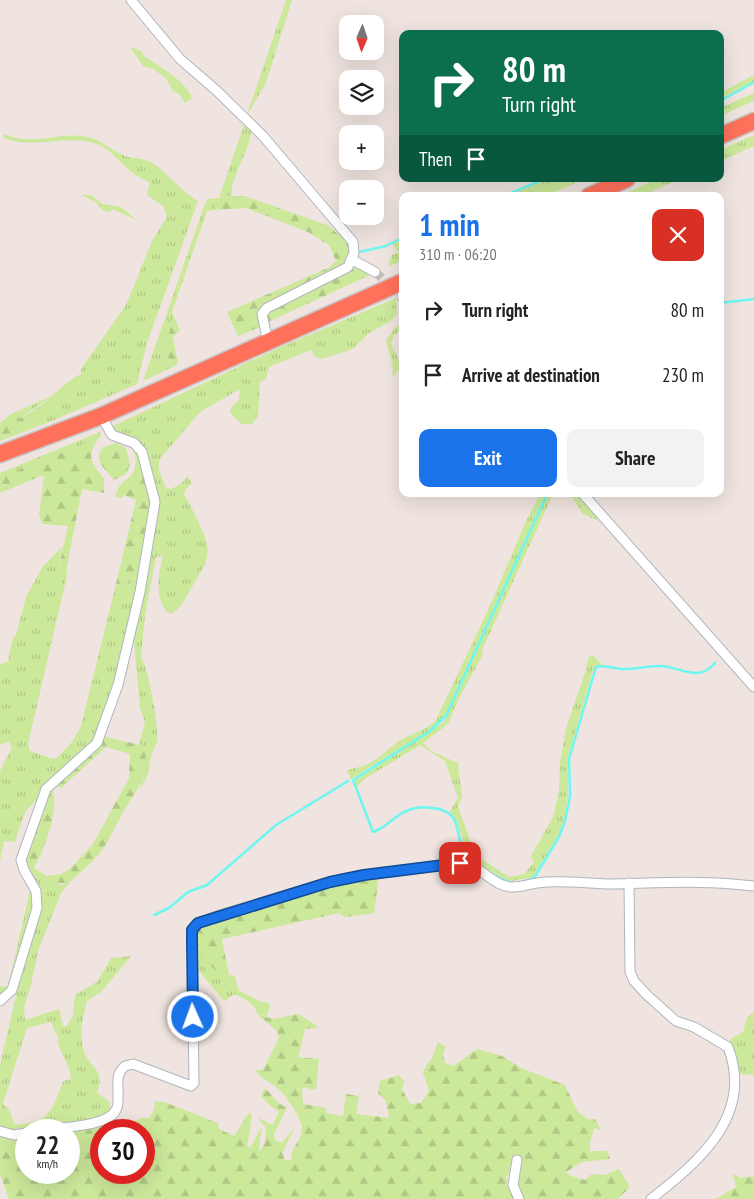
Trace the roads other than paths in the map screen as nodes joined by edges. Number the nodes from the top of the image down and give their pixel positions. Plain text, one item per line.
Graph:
1 (131, 0) edge
2 (754, 120) edge
3 (724, 134) edge
4 (620, 182) edge
5 (598, 192) edge
6 (351, 260) junction
7 (375, 272) tunnel mouth
8 (399, 292) edge
9 (268, 342) junction
10 (101, 416) junction
11 (0, 454) edge
12 (586, 497) edge
13 (754, 687) edge
14 (629, 883) junction
15 (754, 886) edge
16 (0, 999) edge
17 (80, 1125) edge
18 (0, 1131) edge
19 (15, 1135) edge
20 (517, 1160) dead end
21 (519, 1199) edge
22 (651, 1199) edge

1 - 6 street
2 - 3 highway
4 - 5 highway
6 - 7 street
6 - 9 street
8 - 9 highway
9 - 10 highway
10 - 11 highway
10 - 16 street
12 - 13 street
14 - 15 street
14 - 17 street
14 - 22 street
18 - 19 street
20 - 21 street

